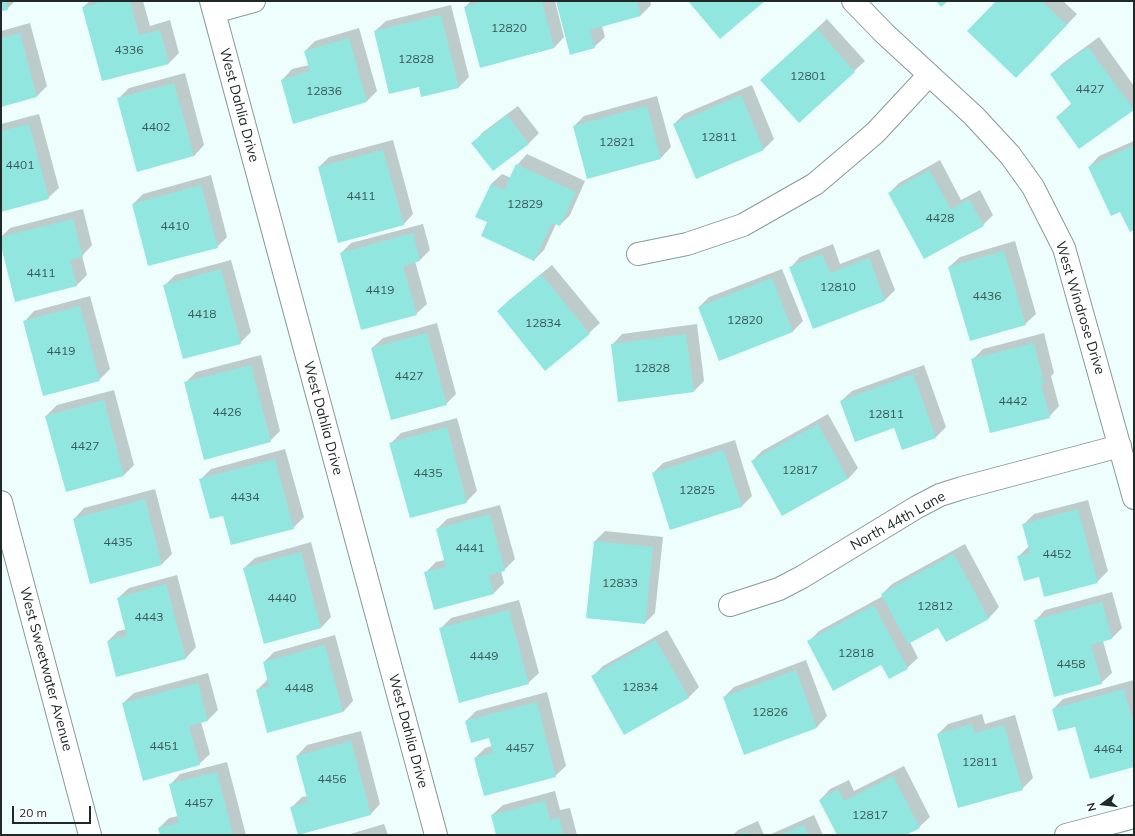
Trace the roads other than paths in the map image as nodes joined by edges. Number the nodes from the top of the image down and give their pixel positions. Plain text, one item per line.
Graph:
1 (254, 1) edge
2 (853, 1) edge
3 (212, 6) edge
4 (930, 75) junction
5 (638, 254) dead end
6 (1120, 446) junction
7 (1134, 498) edge
8 (1, 502) edge
9 (730, 604) dead end
10 (1134, 817) edge
11 (90, 835) edge
12 (436, 835) edge
13 (1066, 835) edge

1 - 3 street
2 - 4 street, West Windrose Drive
3 - 12 street, West Dahlia Drive
4 - 5 street
4 - 6 street, West Windrose Drive
6 - 7 street, West Windrose Drive
6 - 9 street, North 44th Lane
8 - 11 street, West Sweetwater Avenue
10 - 13 street

